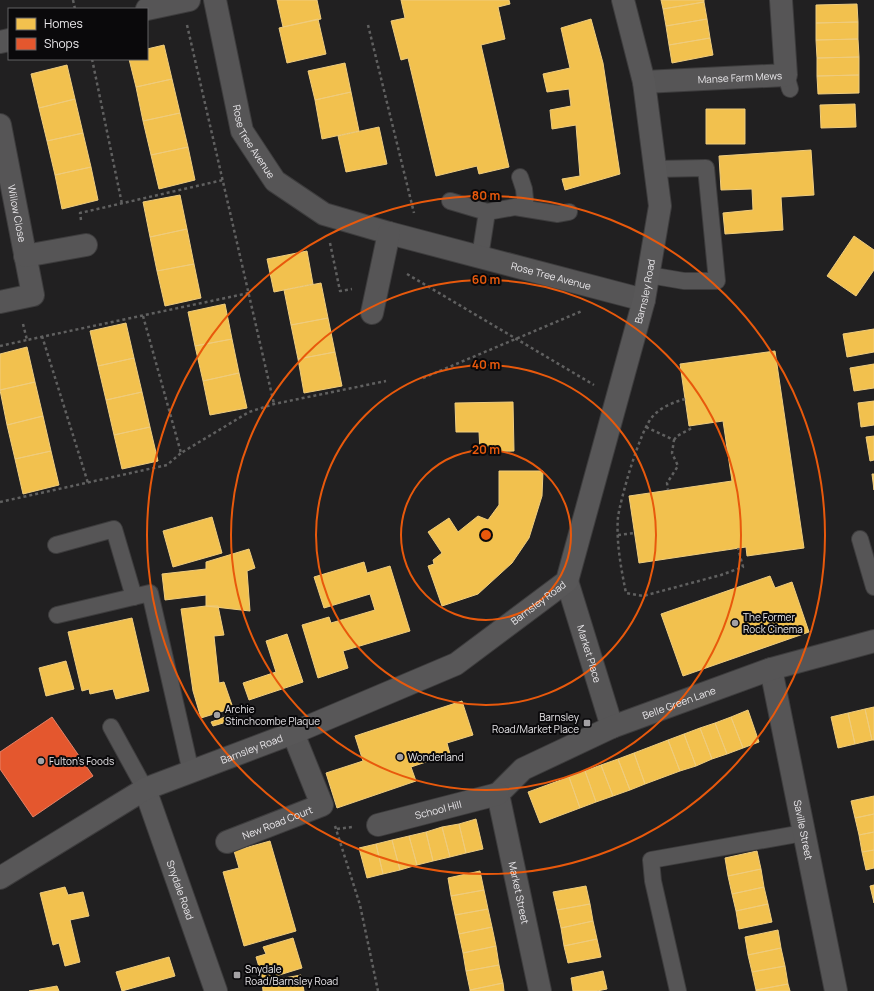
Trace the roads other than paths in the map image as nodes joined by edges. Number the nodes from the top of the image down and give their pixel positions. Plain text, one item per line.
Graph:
1 (214, 0) edge
2 (623, 0) edge
3 (781, 0) edge
4 (186, 1) edge
5 (148, 9) edge
6 (644, 82) junction
7 (0, 125) edge
8 (655, 169) junction
9 (520, 177) dead end
10 (450, 201) dead end
11 (526, 209) junction
12 (487, 212) junction
13 (569, 212) dead end
14 (389, 233) junction
15 (86, 245) road end
16 (25, 256) junction
17 (480, 257) junction
18 (649, 276) junction
19 (9, 300) edge
20 (644, 300) junction
21 (372, 313) dead end
22 (860, 539) dead end
23 (56, 545) dead end
24 (567, 580) junction
25 (874, 587) edge
26 (134, 597) junction
27 (57, 614) dead end
28 (874, 641) edge
29 (771, 669) junction
30 (111, 727) dead end
31 (612, 727) junction
32 (293, 733) junction
33 (191, 772) junction
34 (145, 789) junction
35 (498, 794) junction
36 (378, 825) dead end
37 (803, 833) junction
38 (227, 842) dead end
39 (0, 878) edge
40 (216, 991) edge
41 (540, 991) edge
42 (678, 991) edge
43 (836, 991) edge

1 - 14 street, Rose Tree Avenue
2 - 6 street, Barnsley Road
3 - 6 street, Manse Farm Mews
4 - 5 street
6 - 8 street, Barnsley Road
7 - 16 street, Willow Close
8 - 18 street, Barnsley Road
8 - 18 lane
9 - 11 lane
10 - 12 lane
11 - 12 lane
11 - 13 lane
12 - 17 lane
14 - 17 street, Rose Tree Avenue
14 - 21 street
15 - 16 street, Willow Close
16 - 19 street, Willow Close
17 - 20 street, Rose Tree Avenue
18 - 20 street, Barnsley Road
20 - 24 street, Barnsley Road
22 - 25 lane
23 - 26 lane
24 - 31 street, Market Place
24 - 32 street, Barnsley Road
26 - 27 lane
26 - 33 lane
28 - 29 street, Belle Green Lane
29 - 31 street, Belle Green Lane
29 - 37 street, Saville Street
30 - 34 lane
31 - 35 street, Belle Green Lane
32 - 33 street, Barnsley Road
32 - 38 street, New Road Court
33 - 34 street, Barnsley Road
34 - 39 street, Barnsley Road
34 - 40 street, Snydale Road
35 - 36 street, School Hill
35 - 41 street, Market Street
37 - 42 lane
37 - 43 street, Saville Street

